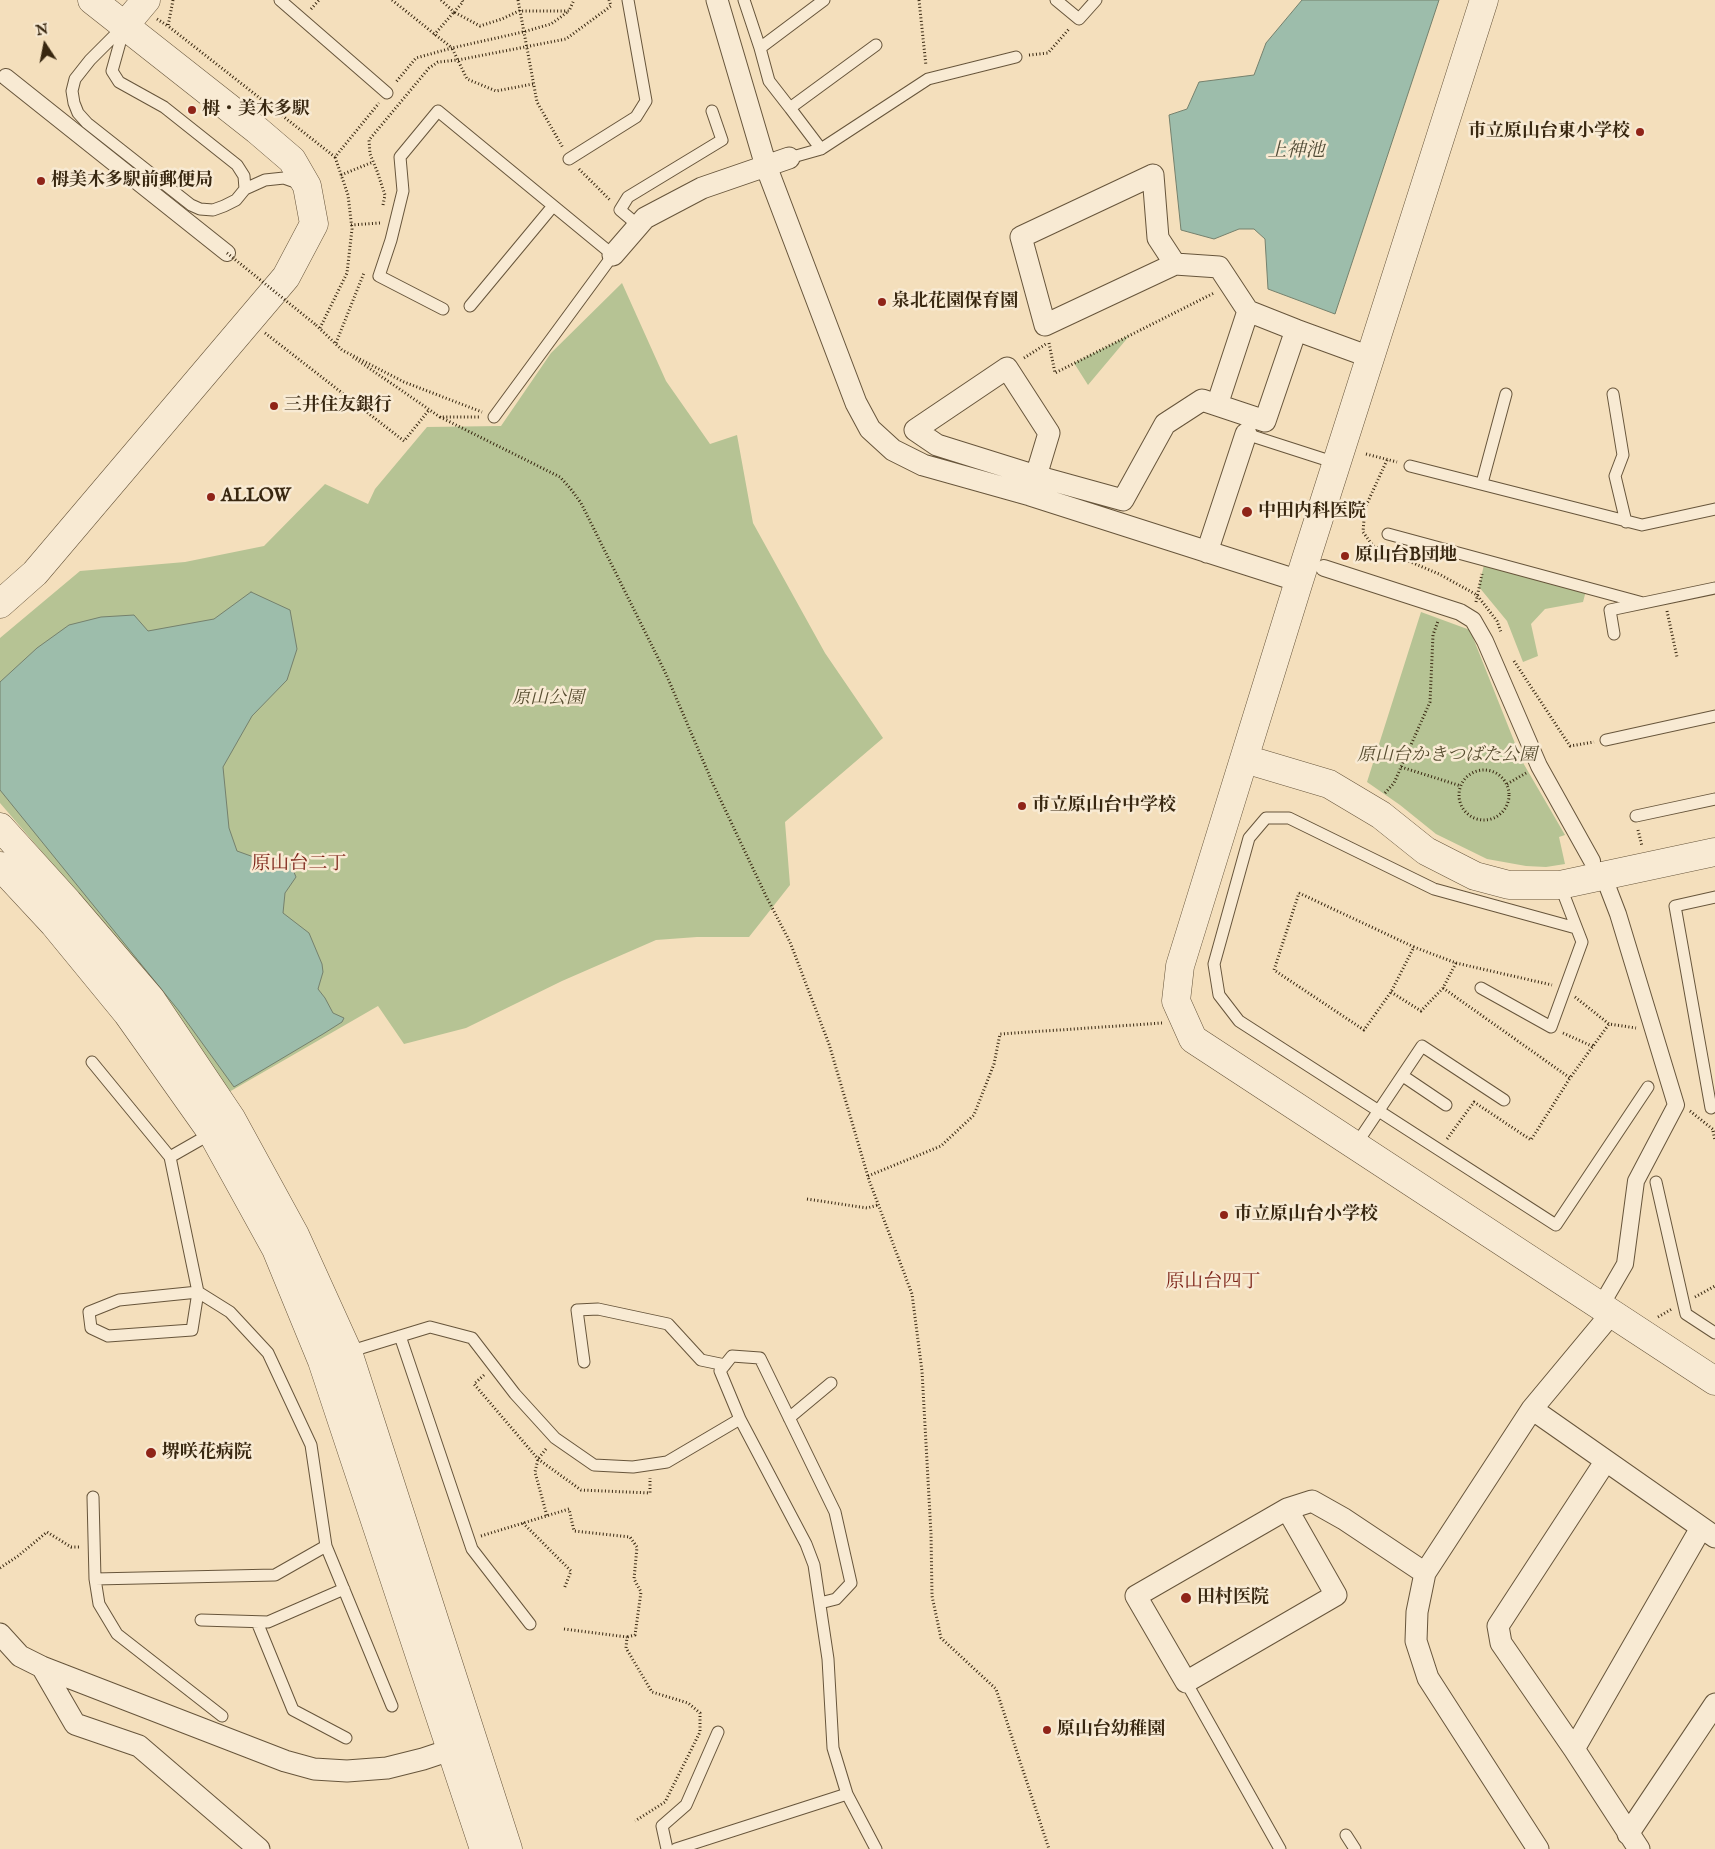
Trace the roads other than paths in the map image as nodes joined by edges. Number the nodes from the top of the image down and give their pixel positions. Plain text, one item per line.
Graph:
1 (92, 0) edge
2 (146, 0) edge
3 (280, 0) edge
4 (628, 0) edge
5 (717, 0) edge
6 (744, 0) edge
7 (824, 0) edge
8 (1056, 0) edge
9 (1096, 0) edge
10 (1484, 0) edge
11 (125, 25) junction
12 (876, 45) dead end
13 (760, 48) junction
14 (1016, 57) road end
15 (6, 77) dead end
16 (387, 93) road end
17 (790, 108) junction
18 (712, 111) dead end
19 (821, 149) junction
20 (789, 158) joint
21 (569, 159) road end
22 (766, 166) junction
23 (307, 186) junction
24 (245, 189) junction
25 (554, 206) junction
26 (638, 226) junction
27 (226, 253) road end
28 (613, 255) junction
29 (1174, 264) junction
30 (470, 306) dead end
31 (443, 309) dead end
32 (1248, 311) junction
33 (1296, 330) junction
34 (1370, 358) junction
35 (1506, 394) dead end
36 (1613, 394) dead end
37 (1217, 405) junction
38 (494, 417) road end
39 (1246, 434) joint
40 (1336, 463) junction
41 (1410, 466) road end
42 (1482, 483) junction
43 (1033, 485) junction
44 (1715, 509) edge
45 (1626, 522) junction
46 (1388, 534) dead end
47 (1207, 552) junction
48 (1324, 568) dead end
49 (1298, 581) junction
50 (1715, 588) edge
51 (1643, 603) junction
52 (0, 604) edge
53 (1614, 634) dead end
54 (1715, 716) edge
55 (1606, 740) road end
56 (1245, 759) junction
57 (1715, 799) edge
58 (1636, 816) road end
59 (0, 827) edge
60 (1715, 852) edge
61 (1592, 861) dead end
62 (2, 870) edge
63 (1560, 885) junction
64 (1608, 888) dead end
65 (1715, 896) edge
66 (1576, 928) junction
67 (1481, 988) dead end
68 (92, 1062) dead end
69 (1403, 1076) junction
70 (1648, 1087) dead end
71 (1504, 1100) dead end
72 (1446, 1105) dead end
73 (1712, 1108) dead end
74 (1378, 1110) junction
75 (212, 1132) junction
76 (1355, 1146) junction
77 (170, 1157) junction
78 (1656, 1182) dead end
79 (198, 1292) junction
80 (1605, 1310) junction
81 (1715, 1333) edge
82 (400, 1336) junction
83 (348, 1352) junction
84 (584, 1362) dead end
85 (725, 1365) junction
86 (1715, 1381) edge
87 (831, 1383) dead end
88 (1532, 1410) junction
89 (789, 1418) junction
90 (740, 1419) junction
91 (1605, 1462) junction
92 (93, 1497) dead end
93 (1287, 1509) junction
94 (1708, 1532) edge
95 (326, 1546) junction
96 (1424, 1573) junction
97 (95, 1579) junction
98 (344, 1589) junction
99 (820, 1603) junction
100 (201, 1620) dead end
101 (257, 1622) junction
102 (530, 1624) dead end
103 (0, 1634) edge
104 (42, 1667) junction
105 (1186, 1682) junction
106 (1715, 1704) edge
107 (392, 1706) dead end
108 (222, 1716) dead end
109 (718, 1732) dead end
110 (346, 1738) dead end
111 (462, 1746) junction
112 (1574, 1749) junction
113 (847, 1794) junction
114 (1346, 1835) dead end
115 (1634, 1841) edge
116 (259, 1849) edge
117 (484, 1849) edge
118 (508, 1849) edge
119 (667, 1849) edge
120 (676, 1849) edge
121 (876, 1849) edge
122 (1280, 1849) edge
123 (1355, 1849) edge
124 (1538, 1849) edge

1 - 11 street
2 - 11 street
3 - 16 lane
4 - 21 lane
5 - 22 street
6 - 13 lane
7 - 13 lane
8 - 9 lane
10 - 34 street
11 - 23 street
11 - 24 lane
11 - 24 lane
12 - 17 lane
13 - 17 lane
14 - 19 lane
15 - 27 street
17 - 19 lane
18 - 26 lane
19 - 20 lane
20 - 22 street
22 - 26 street
22 - 43 street
23 - 24 lane
23 - 52 street
25 - 28 lane
25 - 30 lane
25 - 31 lane
26 - 28 street
28 - 38 lane
29 - 29 street
29 - 32 street
32 - 33 street
32 - 37 street
33 - 34 street
33 - 37 street
34 - 40 street
35 - 42 lane
36 - 45 lane
37 - 43 street
39 - 40 lane
39 - 47 street
40 - 49 street
41 - 42 lane
42 - 45 lane
43 - 43 street
43 - 47 street
44 - 45 lane
46 - 51 lane
47 - 49 street
48 - 61 street
49 - 56 street
50 - 51 lane
51 - 53 lane
54 - 55 lane
56 - 63 street
56 - 76 street
57 - 58 lane
59 - 83 street
60 - 63 street
62 - 75 street
63 - 66 lane
64 - 80 street
65 - 73 lane
66 - 67 lane
66 - 74 lane
68 - 77 lane
69 - 71 lane
69 - 72 lane
69 - 74 lane
70 - 74 lane
74 - 76 lane
75 - 77 lane
75 - 111 street
76 - 80 street
77 - 79 lane
78 - 81 lane
79 - 79 lane
79 - 95 lane
80 - 86 street
80 - 88 street
82 - 83 lane
82 - 90 lane
82 - 102 lane
83 - 111 street
84 - 85 lane
85 - 89 lane
85 - 90 lane
87 - 89 lane
88 - 91 street
88 - 96 street
89 - 99 lane
90 - 99 lane
91 - 94 street
91 - 112 street
92 - 97 lane
93 - 96 street
93 - 105 street
93 - 105 street
94 - 112 street
95 - 97 lane
95 - 98 lane
96 - 124 street
97 - 108 lane
98 - 101 lane
98 - 107 lane
99 - 113 lane
100 - 101 lane
101 - 110 lane
103 - 104 street
104 - 111 street
104 - 116 street
105 - 122 lane
106 - 115 street
109 - 119 lane
111 - 117 street
111 - 118 street
112 - 115 street
113 - 120 lane
113 - 121 lane
114 - 123 lane

